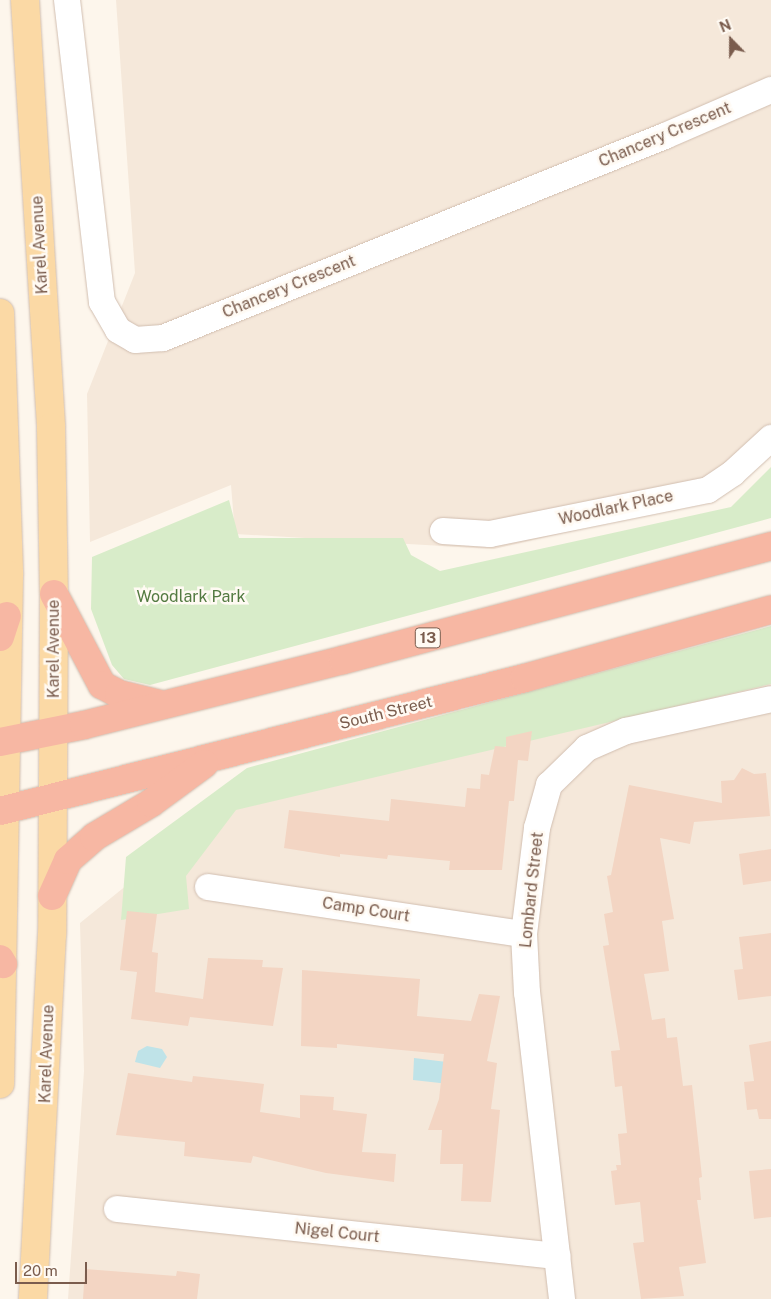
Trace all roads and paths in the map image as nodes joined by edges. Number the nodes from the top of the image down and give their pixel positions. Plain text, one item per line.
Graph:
1 (25, 0) edge
2 (67, 0) edge
3 (771, 91) edge
4 (0, 313) edge
5 (771, 438) edge
6 (443, 531) dead end
7 (771, 546) edge
8 (54, 594) junction
9 (771, 610) edge
10 (4, 626) edge
11 (771, 699) edge
12 (164, 705) junction
13 (55, 732) junction
14 (3, 741) edge
15 (215, 756) junction
16 (54, 796) junction
17 (2, 810) edge
18 (208, 887) dead end
19 (52, 896) junction
20 (524, 934) junction
21 (2, 961) edge
22 (0, 1084) edge
23 (117, 1209) dead end
24 (557, 1256) junction
25 (33, 1299) edge
26 (562, 1299) edge

1 - 8 main road, Karel Avenue
2 - 3 street, Chancery Crescent
4 - 10 main road
5 - 6 street, Woodlark Place
7 - 12 highway, 13
8 - 12 highway
8 - 13 main road, Karel Avenue
9 - 15 highway, South Street
10 - 14 main road
11 - 20 street, Lombard Street
12 - 13 highway, 13
13 - 14 highway, 13
13 - 16 main road, Karel Avenue
14 - 17 main road
15 - 16 highway, South Street
15 - 19 highway
16 - 17 highway, South Street
16 - 19 main road, Karel Avenue
17 - 21 main road
18 - 20 street, Camp Court
19 - 25 main road, Karel Avenue
20 - 24 street, Lombard Street
21 - 22 main road
23 - 24 street, Nigel Court
24 - 26 street, Lombard Street

